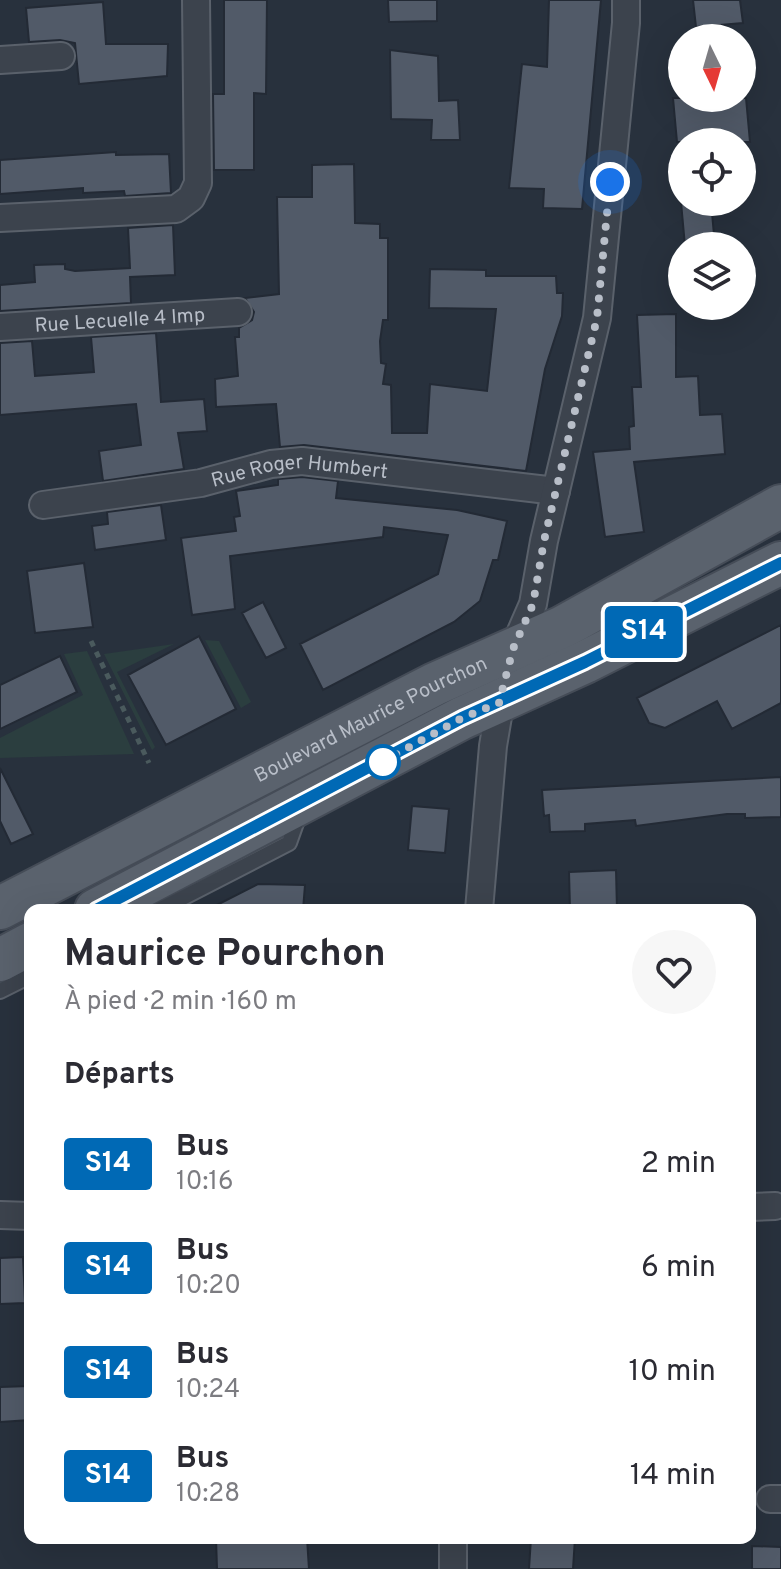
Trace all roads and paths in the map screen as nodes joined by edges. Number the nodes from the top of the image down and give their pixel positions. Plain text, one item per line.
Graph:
1 (196, 0) edge
2 (626, 0) edge
3 (61, 56) dead end
4 (0, 60) edge
5 (0, 218) edge
6 (238, 312) dead end
7 (0, 327) edge
8 (556, 491) junction
9 (43, 505) dead end
10 (781, 506) edge
11 (781, 563) edge
12 (91, 641) dead end
13 (513, 649) junction
14 (499, 703) junction
15 (149, 763) dead end
16 (303, 802) junction
17 (108, 904) edge
18 (171, 904) edge
19 (480, 904) edge
20 (0, 908) edge
21 (24, 947) edge
22 (0, 960) edge
23 (24, 979) edge
24 (0, 991) edge
25 (0, 1215) edge
26 (24, 1216) edge
27 (453, 1544) edge
28 (453, 1569) edge

1 - 5 street
2 - 8 street
3 - 4 street
6 - 7 street, Rue Lecuelle 4 Imp
8 - 9 street, Rue Roger Humbert
8 - 13 street
10 - 13 main road, Boulevard Maurice Pourchon
11 - 14 main road, Boulevard Maurice Pourchon
12 - 15 path
13 - 14 street
13 - 20 main road, Boulevard Maurice Pourchon
14 - 16 main road, Boulevard Maurice Pourchon
14 - 19 street
16 - 17 main road, Boulevard Maurice Pourchon
16 - 18 lane
21 - 22 main road
23 - 24 lane
25 - 26 street
27 - 28 street

